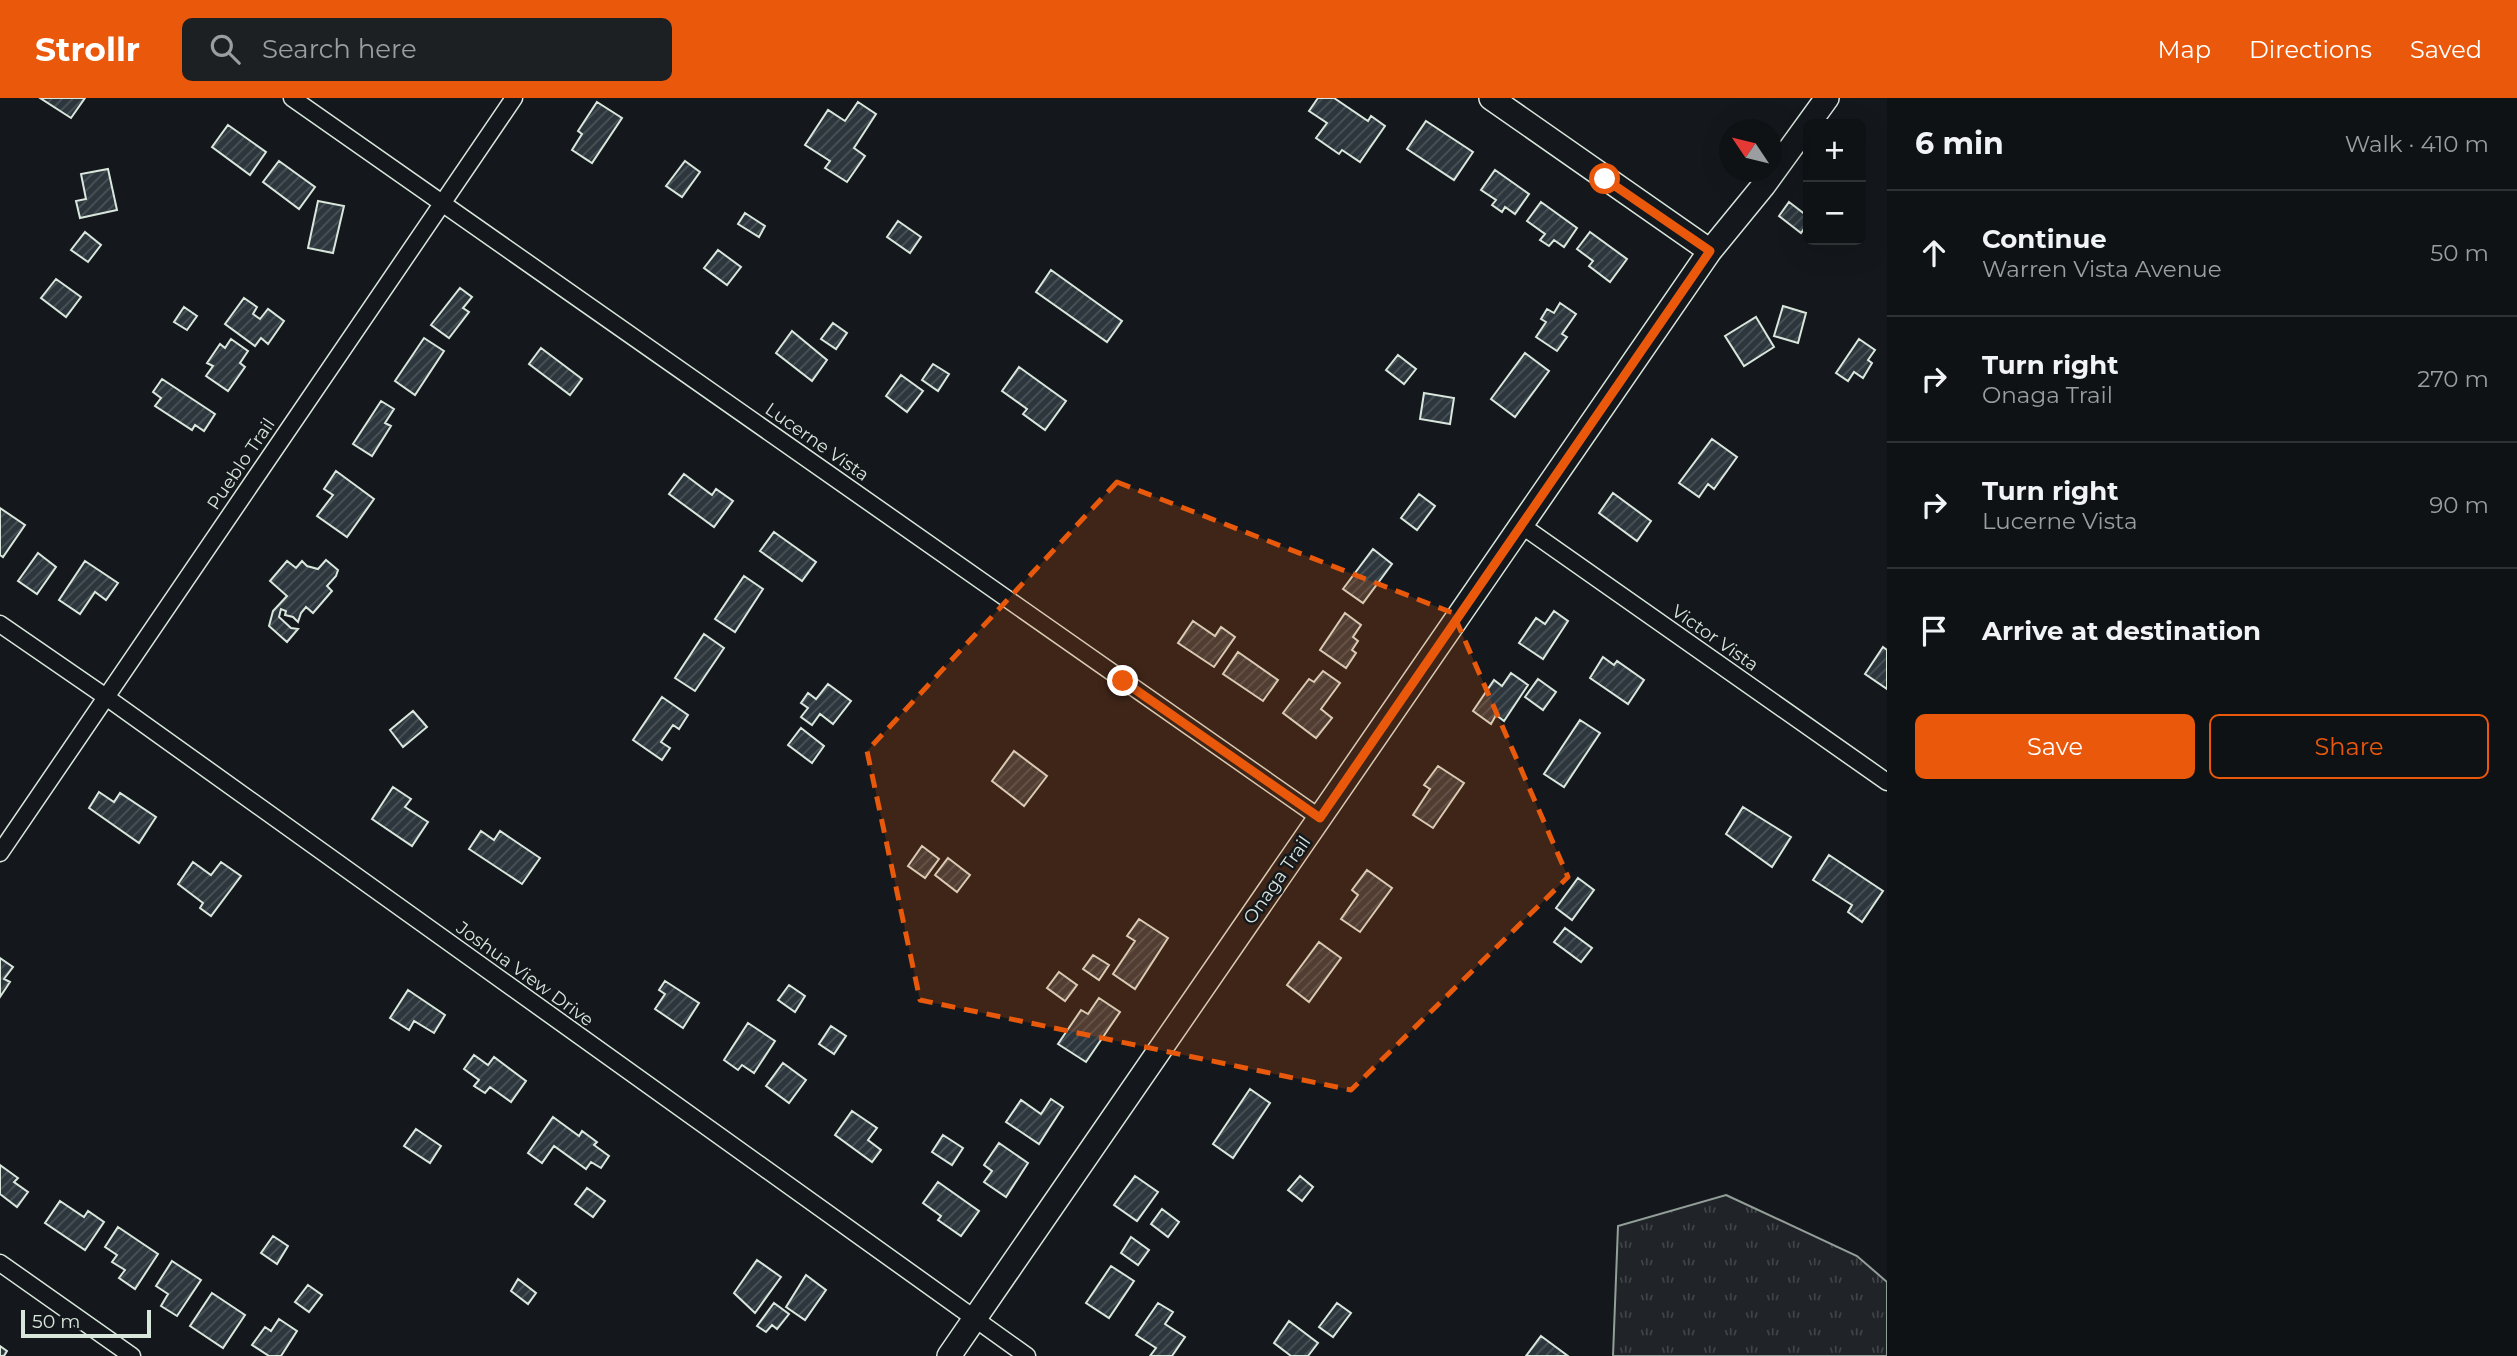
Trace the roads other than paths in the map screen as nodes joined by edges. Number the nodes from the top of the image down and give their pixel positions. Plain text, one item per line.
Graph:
1 (292, 98) edge
2 (514, 98) edge
3 (1491, 98) edge
4 (1827, 98) edge
5 (442, 203) junction
6 (1710, 251) junction
7 (1521, 525) junction
8 (0, 624) edge
9 (106, 697) junction
10 (1887, 782) edge
11 (1320, 818) junction
12 (0, 853) edge
13 (0, 1263) edge
14 (975, 1319) junction
15 (132, 1356) edge
16 (949, 1356) edge
17 (1027, 1356) edge

1 - 5 street, Lucerne Vista
2 - 5 street, Pueblo Trail
3 - 6 street
4 - 6 street, Onaga Trail
5 - 9 street, Pueblo Trail
5 - 11 street, Lucerne Vista
6 - 7 street, Onaga Trail
7 - 10 street, Victor Vista
7 - 11 street, Onaga Trail
8 - 9 street, Joshua View Drive
9 - 12 street, Pueblo Trail
9 - 14 street, Joshua View Drive
11 - 14 street, Onaga Trail
13 - 15 street
14 - 16 street, Onaga Trail
14 - 17 street, Joshua View Drive

